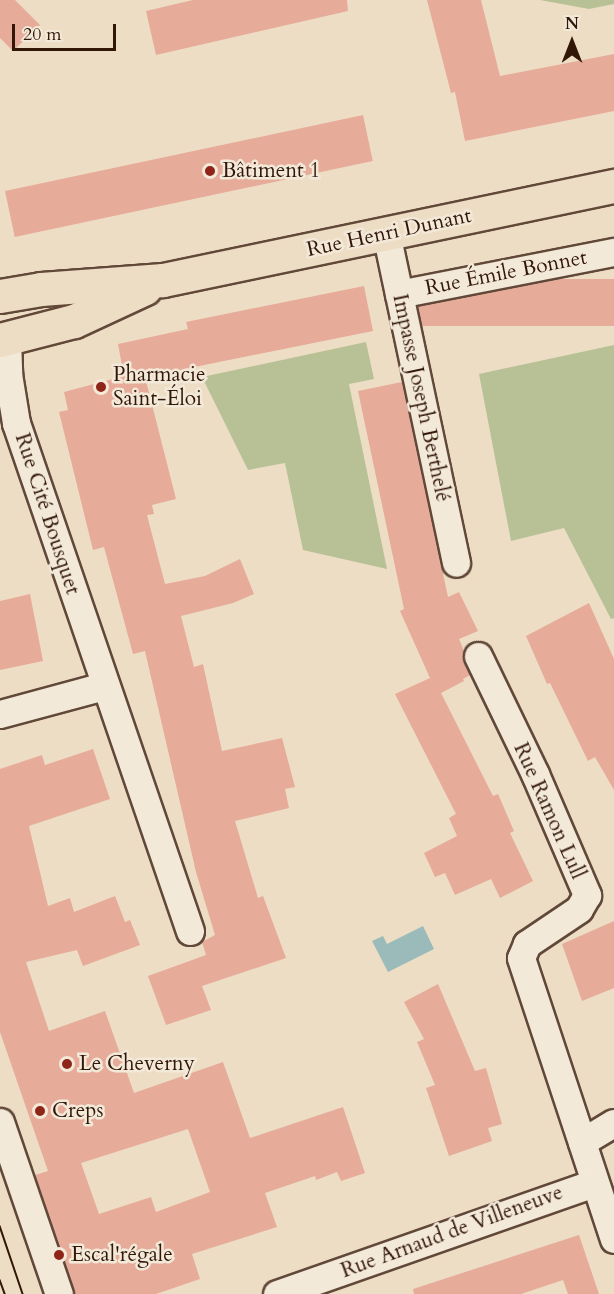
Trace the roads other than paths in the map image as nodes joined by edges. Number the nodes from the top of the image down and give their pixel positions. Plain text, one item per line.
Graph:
1 (614, 186) edge
2 (386, 233) junction
3 (614, 252) edge
4 (163, 280) junction
5 (399, 294) junction
6 (0, 296) edge
7 (4, 339) edge
8 (456, 563) dead end
9 (478, 656) dead end
10 (104, 686) junction
11 (0, 714) edge
12 (190, 931) dead end
13 (0, 1122) edge
14 (614, 1123) edge
15 (582, 1142) junction
16 (594, 1183) junction
17 (614, 1239) edge
18 (59, 1294) edge
19 (277, 1294) edge

1 - 2 main road, Rue Henri Dunant
2 - 4 main road, Rue Henri Dunant
2 - 5 street, Impasse Joseph Berthelé
3 - 5 street, Rue Émile Bonnet
4 - 6 main road, Rue Henri Dunant
4 - 7 main road, Rue Henri Dunant
5 - 8 street, Impasse Joseph Berthelé
7 - 10 street, Rue Cité Bousquet
9 - 15 street, Rue Ramon Lull
10 - 11 street
10 - 12 street, Rue Cité Bousquet
13 - 18 street
14 - 15 street
15 - 16 street, Rue Ramon Lull
16 - 17 street, Rue Ramon Lull
16 - 19 street, Rue Arnaud de Villeneuve

